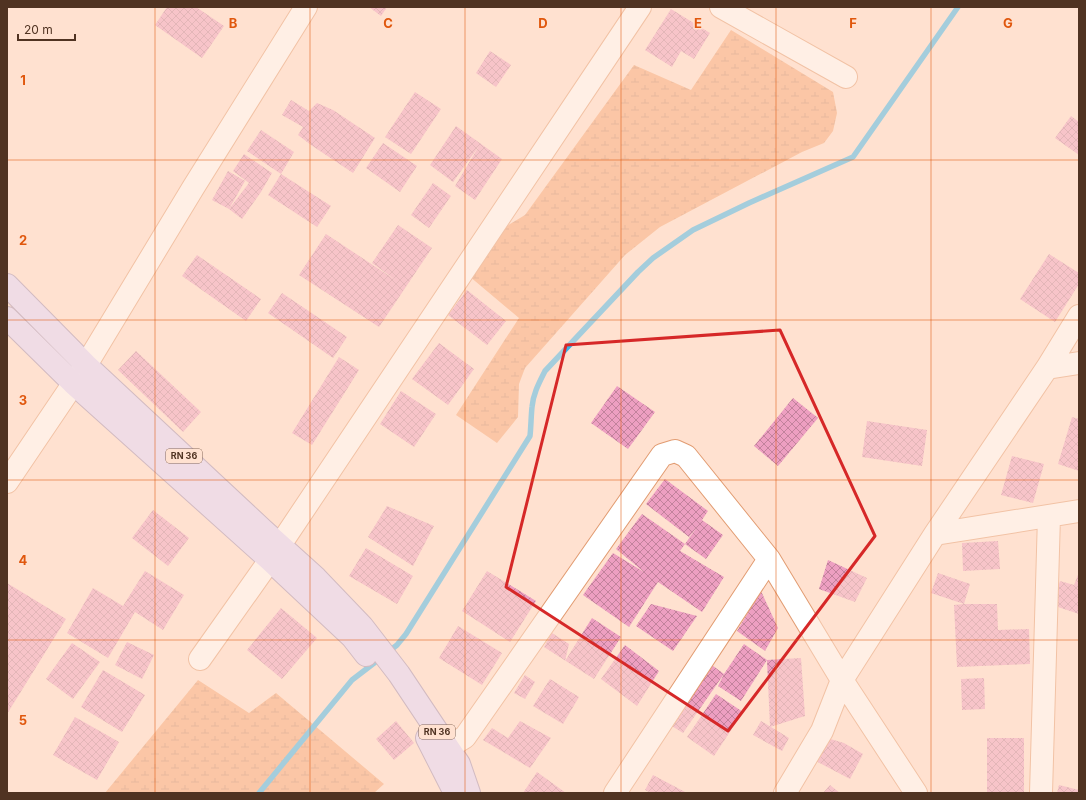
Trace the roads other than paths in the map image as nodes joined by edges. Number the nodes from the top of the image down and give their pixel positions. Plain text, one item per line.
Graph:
1 (306, 7) edge
2 (640, 7) edge
3 (721, 7) edge
4 (846, 77) dead end
5 (7, 285) edge
6 (1079, 316) edge
7 (7, 318) edge
8 (1079, 363) edge
9 (86, 365) junction
10 (1046, 368) junction
11 (74, 383) junction
12 (7, 482) edge
13 (1079, 511) edge
14 (1049, 516) junction
15 (935, 534) junction
16 (275, 553) junction
17 (769, 559) junction
18 (200, 659) dead end
19 (394, 680) junction
20 (842, 680) junction
21 (447, 748) junction
22 (455, 793) edge
23 (469, 793) edge
24 (615, 793) edge
25 (785, 793) edge
26 (916, 793) edge
27 (1041, 793) edge

1 - 9 street
2 - 16 street
3 - 4 street
5 - 9 main road, RN 36
6 - 10 street
7 - 11 main road, RN 36
8 - 10 street
9 - 11 street
9 - 16 main road, RN 36
10 - 15 street
11 - 12 street
11 - 16 main road, RN 36
13 - 14 street
14 - 15 street
14 - 27 street
15 - 20 street
16 - 18 street
16 - 19 main road, RN 36
17 - 20 street
17 - 21 street
17 - 24 street
19 - 21 main road, RN 36
19 - 22 main road, RN 36
20 - 25 street
20 - 26 street
21 - 23 main road, RN 36

